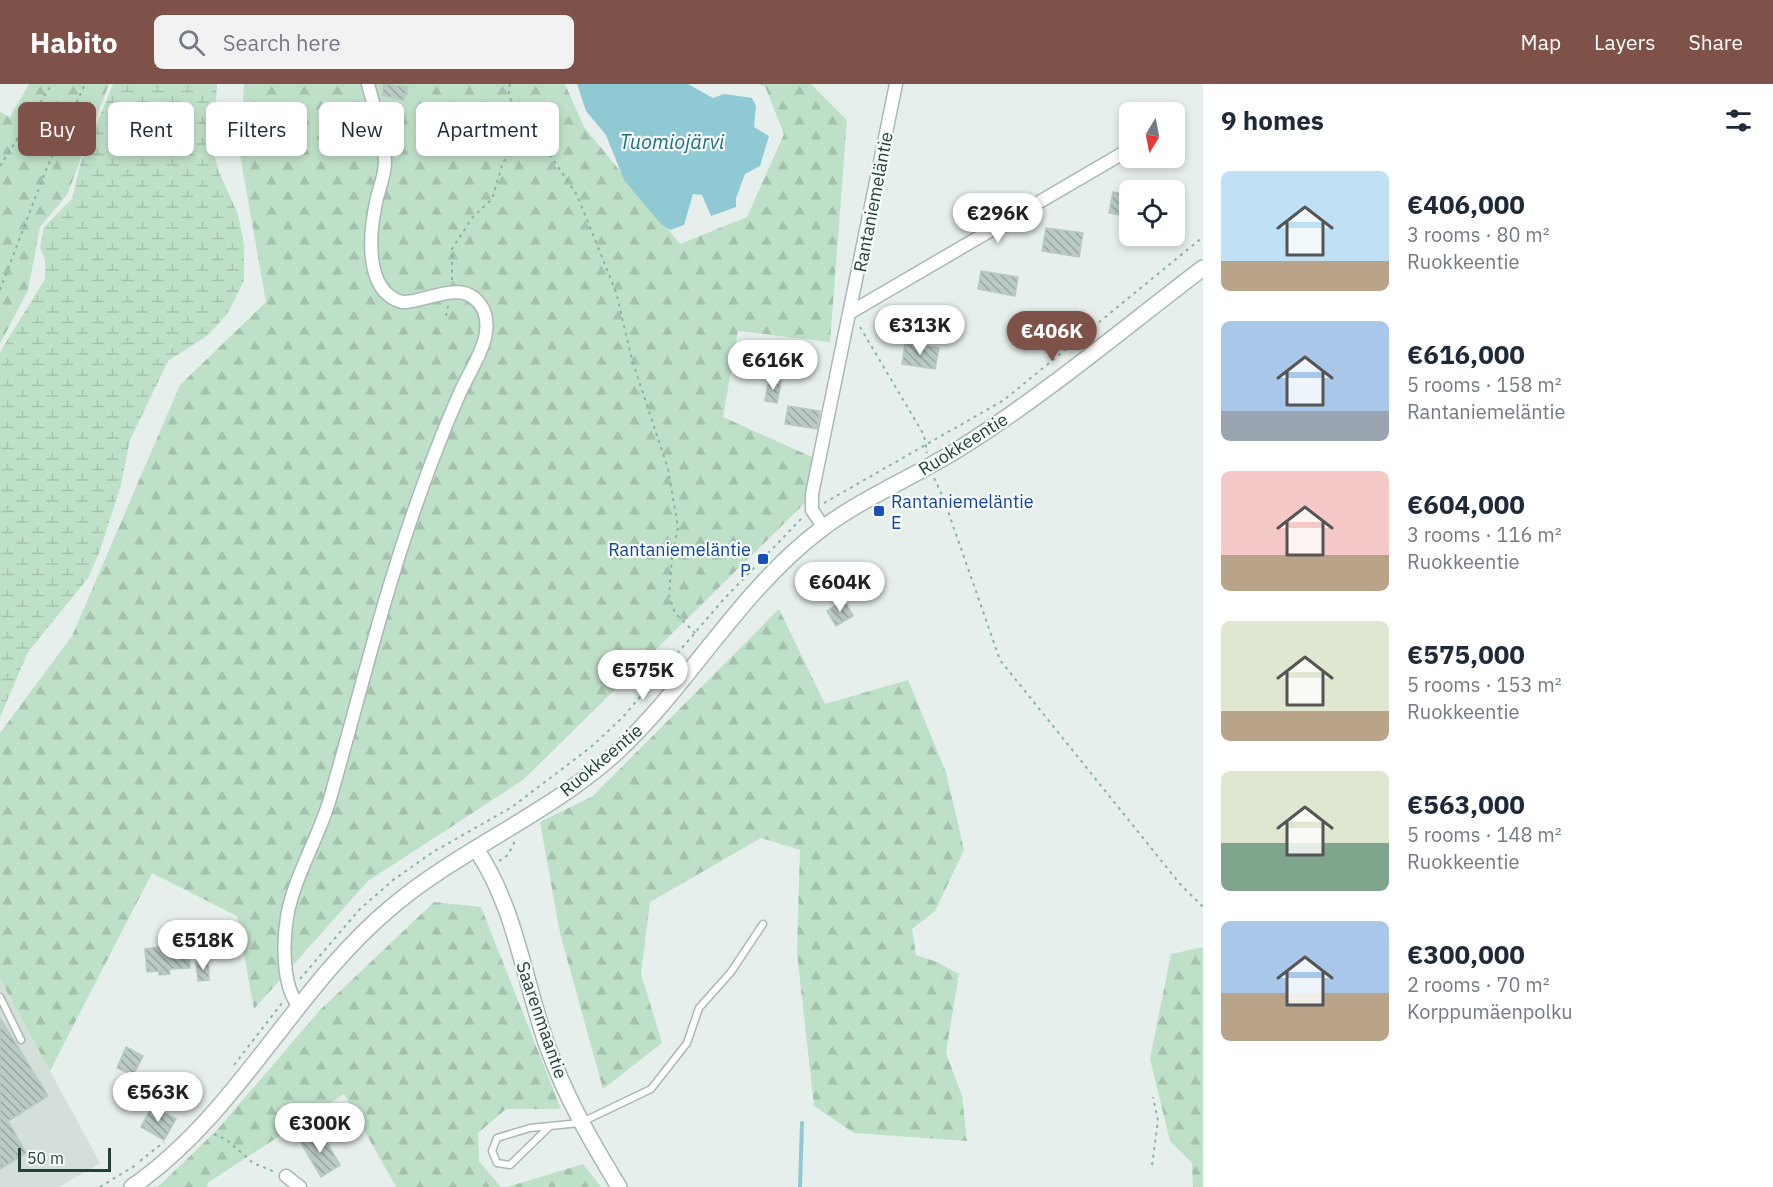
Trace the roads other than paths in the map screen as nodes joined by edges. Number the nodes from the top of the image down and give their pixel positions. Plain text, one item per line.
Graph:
1 (368, 84) edge
2 (896, 84) edge
3 (1119, 155) edge
4 (1203, 268) edge
5 (851, 312) junction
6 (824, 528) junction
7 (476, 849) junction
8 (763, 924) dead end
9 (0, 997) edge
10 (298, 1005) junction
11 (21, 1040) dead end
12 (579, 1123) junction
13 (550, 1126) junction
14 (286, 1176) road end
15 (132, 1187) edge
16 (300, 1187) edge
17 (619, 1187) edge

1 - 10 street
2 - 5 street, Rantaniemeläntie
3 - 5 street
4 - 6 street, Ruokkeentie
5 - 6 street, Rantaniemeläntie
6 - 7 street, Ruokkeentie
7 - 10 street, Ruokkeentie
7 - 12 street, Saarenmaantie
8 - 12 lane
9 - 11 lane
10 - 15 street, Ruokkeentie
12 - 13 lane
12 - 17 street, Saarenmaantie
13 - 13 lane
14 - 16 street

